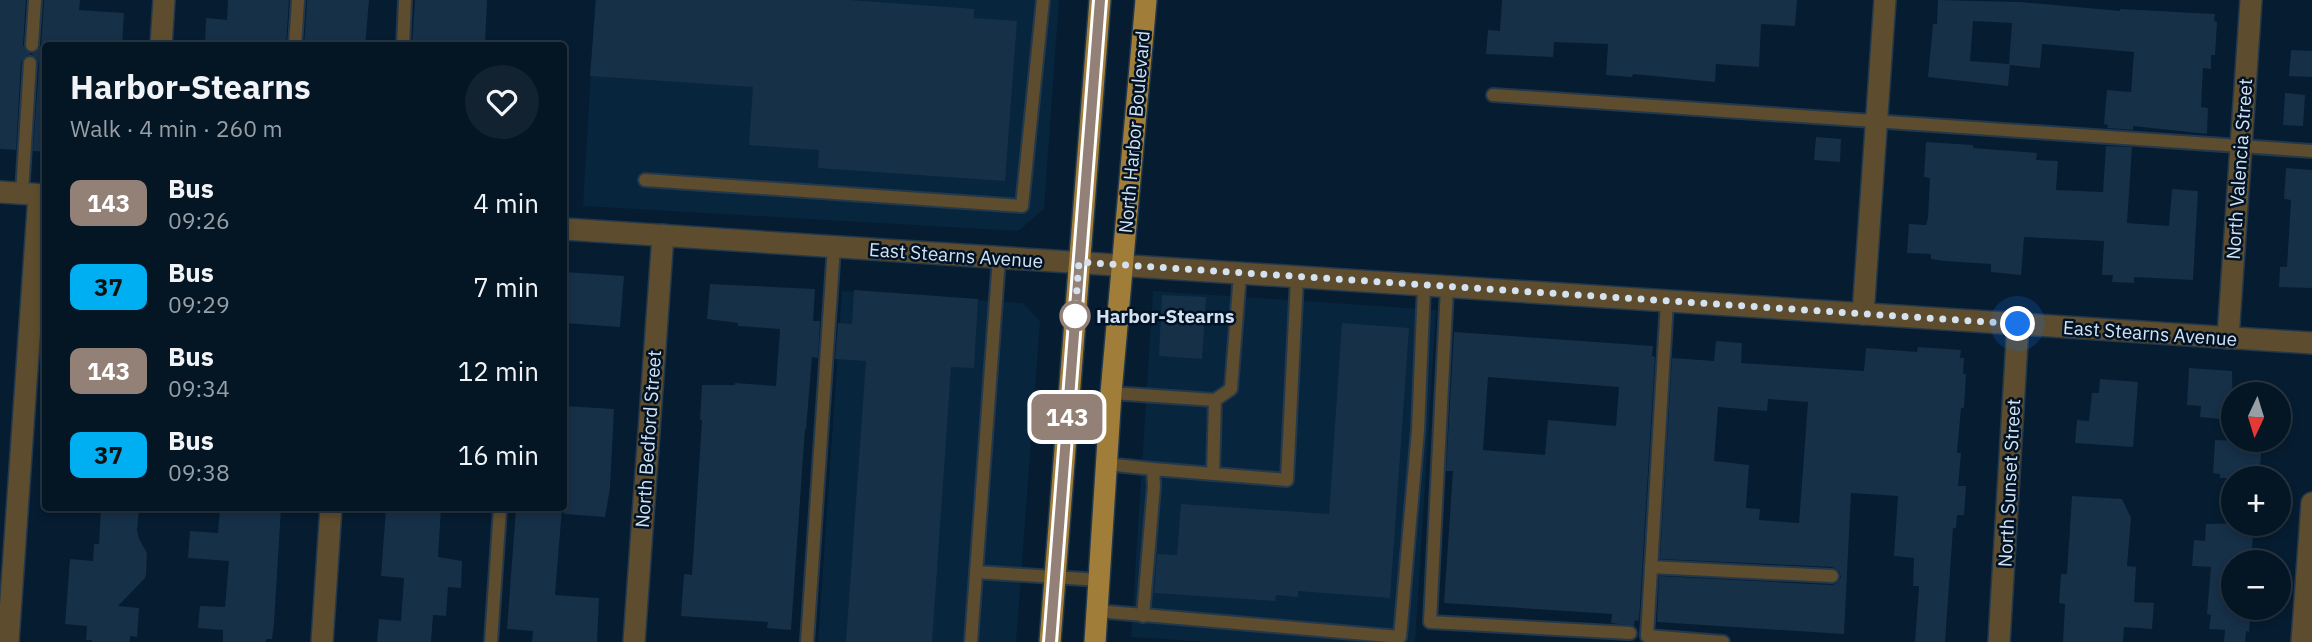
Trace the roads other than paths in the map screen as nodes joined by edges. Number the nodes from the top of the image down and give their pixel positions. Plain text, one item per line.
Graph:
1 (35, 0) edge
2 (164, 0) edge
3 (298, 0) edge
4 (405, 0) edge
5 (1043, 0) edge
6 (1100, 0) edge
7 (1145, 0) edge
8 (1885, 0) edge
9 (2251, 0) edge
10 (162, 42) edge
11 (295, 42) edge
12 (402, 42) edge
13 (32, 45) dead end
14 (30, 63) dead end
15 (1493, 95) dead end
16 (1877, 120) junction
17 (2241, 147) junction
18 (2312, 151) edge
19 (645, 180) dead end
20 (0, 192) edge
21 (36, 194) edge
22 (567, 229) edge
23 (663, 235) junction
24 (834, 247) junction
25 (999, 258) junction
26 (1079, 262) junction
27 (1122, 265) junction
28 (1240, 274) junction
29 (1297, 278) junction
30 (1424, 286) junction
31 (1447, 288) junction
32 (1667, 302) junction
33 (1863, 314) junction
34 (2018, 324) junction
35 (2228, 338) junction
36 (2312, 343) edge
37 (1111, 393) junction
38 (1215, 400) junction
39 (1105, 464) junction
40 (1153, 469) junction
41 (1213, 474) junction
42 (2312, 503) edge
43 (331, 511) edge
44 (500, 511) edge
45 (1651, 567) junction
46 (976, 572) junction
47 (1832, 576) dead end
48 (1055, 577) junction
49 (1098, 580) junction
50 (1097, 611) junction
51 (1143, 616) junction
52 (1630, 633) dead end
53 (8, 642) edge
54 (322, 642) edge
55 (491, 642) edge
56 (634, 642) edge
57 (807, 642) edge
58 (971, 642) edge
59 (1050, 642) edge
60 (1095, 642) edge
61 (1723, 642) edge
62 (1999, 642) edge
63 (2302, 642) edge

1 - 13 lane
2 - 10 street
3 - 11 lane
4 - 12 lane
5 - 19 lane
6 - 26 main road
7 - 27 main road, North Harbor Boulevard
8 - 16 street
9 - 17 street, North Valencia Street
14 - 21 lane
15 - 16 lane
16 - 17 lane
16 - 33 street
17 - 18 lane
17 - 35 street, North Valencia Street
20 - 21 street
21 - 53 street
22 - 23 street, East Stearns Avenue
23 - 24 street, East Stearns Avenue
23 - 56 street, North Bedford Street
24 - 25 street, East Stearns Avenue
24 - 57 lane
25 - 26 street, East Stearns Avenue
25 - 46 lane
26 - 27 street, East Stearns Avenue
26 - 48 main road
27 - 28 street, East Stearns Avenue
27 - 37 main road, North Harbor Boulevard
28 - 29 street, East Stearns Avenue
28 - 38 lane
29 - 30 street, East Stearns Avenue
29 - 41 lane
30 - 31 street, East Stearns Avenue
30 - 51 lane
31 - 32 street, East Stearns Avenue
31 - 52 lane
32 - 33 street, East Stearns Avenue
32 - 45 lane
33 - 34 street, East Stearns Avenue
34 - 35 street, East Stearns Avenue
34 - 62 street, North Sunset Street
35 - 36 street, East Stearns Avenue
37 - 38 lane
37 - 39 main road, North Harbor Boulevard
38 - 41 lane
39 - 40 lane
39 - 49 main road, North Harbor Boulevard
40 - 41 lane
40 - 51 lane
42 - 63 street
43 - 54 street
44 - 55 lane
45 - 47 lane
45 - 61 lane
46 - 48 lane
46 - 58 lane
48 - 49 lane
48 - 59 main road
49 - 50 main road, North Harbor Boulevard
50 - 51 lane
50 - 60 main road, North Harbor Boulevard

